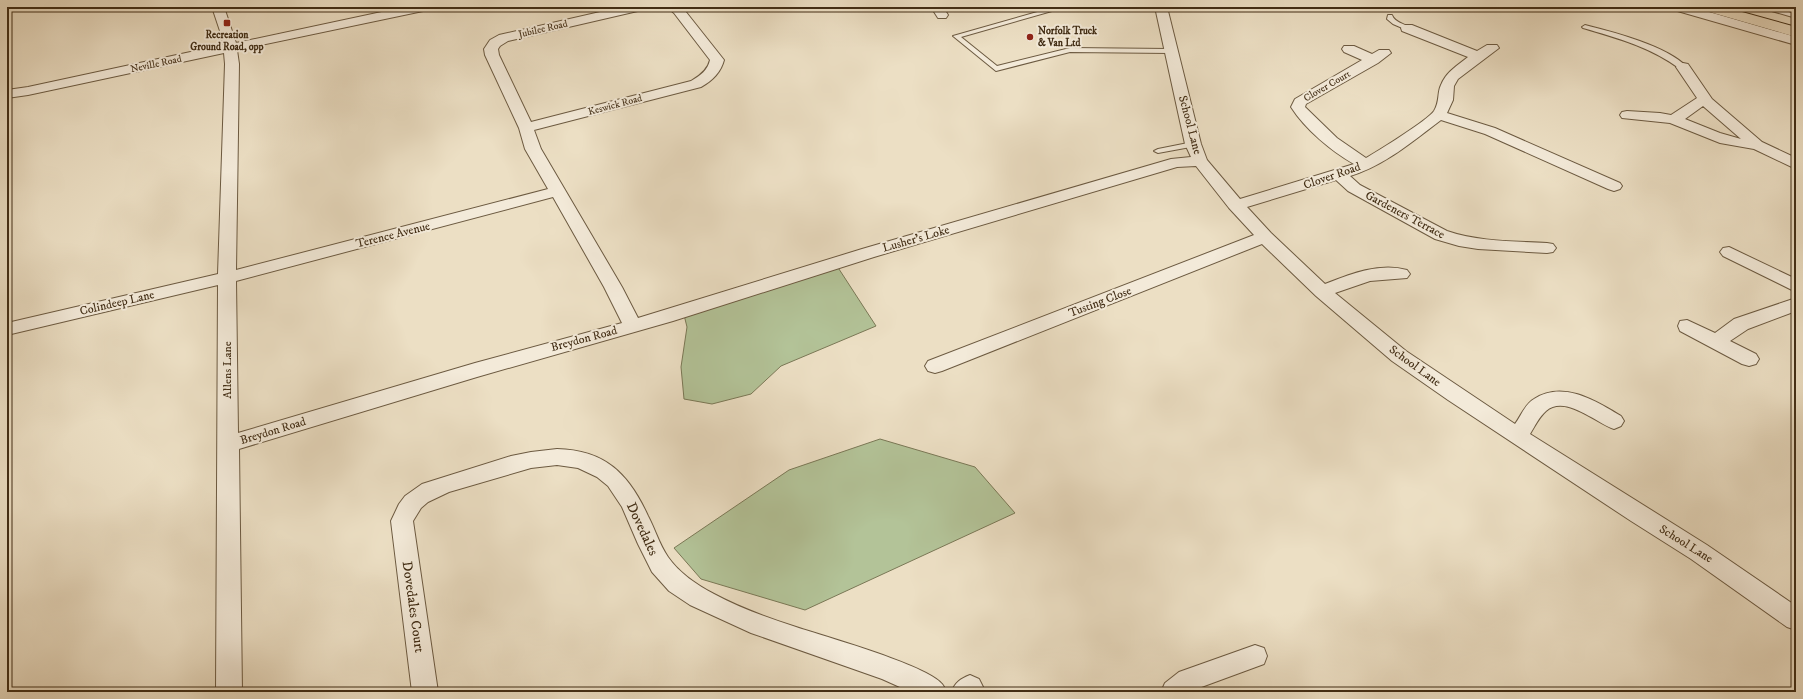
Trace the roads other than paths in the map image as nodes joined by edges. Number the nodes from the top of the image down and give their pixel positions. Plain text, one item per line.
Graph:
1 (218, 7) edge
2 (422, 7) edge
3 (573, 7) edge
4 (638, 7) edge
5 (673, 7) edge
6 (1063, 7) edge
7 (1161, 7) edge
8 (1678, 7) edge
9 (1731, 7) edge
10 (1761, 7) edge
11 (1702, 13) edge
12 (1390, 16) dead end
13 (1796, 18) edge
14 (581, 20) junction
15 (1585, 27) dead end
16 (1407, 28) joint
17 (1796, 32) edge
18 (1796, 41) edge
19 (495, 43) joint
20 (230, 48) junction
21 (1492, 48) dead end
22 (1349, 49) dead end
23 (1170, 51) junction
24 (1478, 56) junction
25 (1683, 67) joint
26 (7, 94) edge
27 (1708, 102) junction
28 (1440, 114) junction
29 (1627, 115) dead end
30 (1674, 120) junction
31 (526, 128) junction
32 (1757, 145) junction
33 (1158, 151) dead end
34 (1579, 152) dead end
35 (1197, 153) junction
36 (1366, 164) junction
37 (1566, 164) junction
38 (1796, 164) edge
39 (1340, 175) junction
40 (1614, 186) dead end
41 (558, 191) junction
42 (1235, 205) junction
43 (1266, 237) junction
44 (1547, 248) dead end
45 (1729, 252) dead end
46 (1401, 274) dead end
47 (227, 277) junction
48 (1796, 286) edge
49 (1322, 292) junction
50 (1796, 304) edge
51 (633, 326) junction
52 (1687, 326) dead end
53 (7, 329) edge
54 (1716, 342) junction
55 (1749, 359) dead end
56 (935, 366) dead end
57 (1468, 403) junction
58 (1614, 421) dead end
59 (1522, 429) junction
60 (229, 444) junction
61 (1580, 477) junction
62 (402, 522) joint
63 (1796, 620) edge
64 (1254, 656) dead end
65 (229, 692) edge
66 (425, 692) edge
67 (933, 692) edge
68 (1174, 692) edge

1 - 20 street, Allens Lane
2 - 20 street, Neville Road
3 - 14 street
4 - 14 street, Jubilee Road
5 - 31 street, Keswick Road
6 - 23 lane
7 - 23 street, School Lane
8 - 11 street
9 - 13 highway
10 - 13 lane
11 - 17 highway
11 - 18 street
12 - 16 lane
14 - 19 street, Jubilee Road
15 - 25 lane
16 - 24 street
19 - 31 street, Breydon Road
20 - 26 street, Neville Road
20 - 47 street, Allens Lane
21 - 24 street
22 - 36 street, Clover Court
23 - 35 street, School Lane
24 - 28 street
25 - 27 street
27 - 30 street
27 - 32 street
28 - 36 street, Clover Road
28 - 37 street
29 - 30 street
30 - 32 street
31 - 41 street, Breydon Road
32 - 38 street
33 - 35 lane
34 - 37 street
35 - 42 street, School Lane
35 - 51 street, Lusher's Loke
36 - 39 street, Clover Road
37 - 40 street
39 - 42 street, Clover Road
39 - 44 street, Gardeners Terrace
41 - 47 street, Terence Avenue
41 - 51 street, Breydon Road
42 - 43 street, School Lane
43 - 49 street, School Lane
43 - 56 street, Tusting Close
45 - 48 street
46 - 49 street
47 - 53 street, Colindeep Lane
47 - 60 street, Allens Lane
49 - 57 street, School Lane
50 - 54 street
51 - 60 street, Breydon Road
52 - 54 street
54 - 55 street
57 - 59 lane
57 - 61 street, School Lane
58 - 59 street
59 - 61 lane
60 - 65 street, Allens Lane
61 - 63 street, School Lane
62 - 66 street, Dovedales Court
62 - 67 street, Dovedales
64 - 68 street

